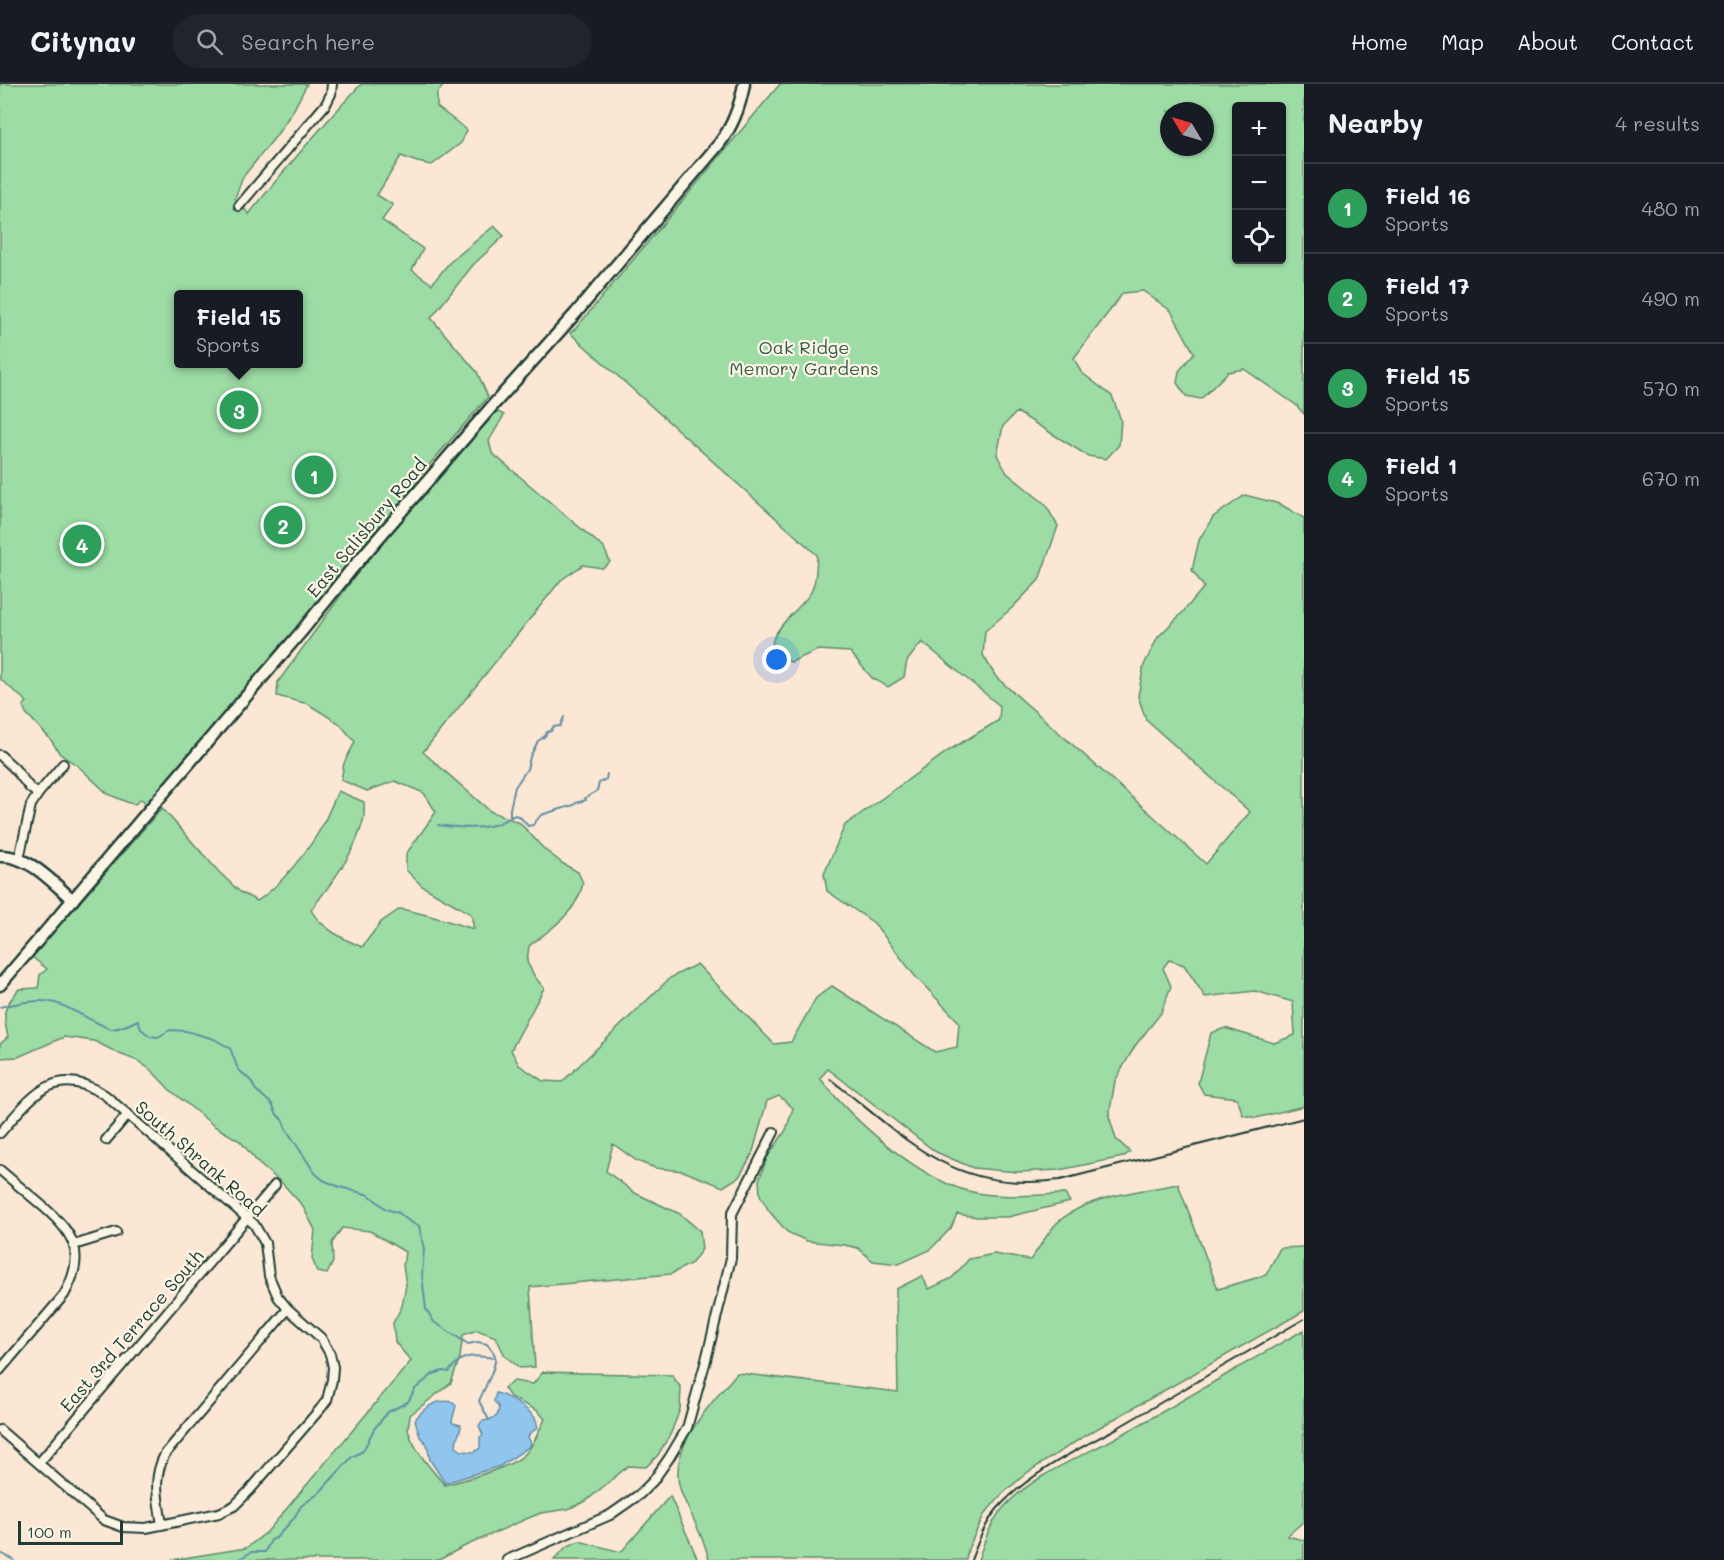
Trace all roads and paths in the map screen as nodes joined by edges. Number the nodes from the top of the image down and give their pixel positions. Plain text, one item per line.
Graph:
1 (332, 84) edge
2 (744, 84) edge
3 (238, 206) dead end
4 (0, 755) edge
5 (63, 764) dead end
6 (38, 794) junction
7 (0, 856) edge
8 (19, 859) junction
9 (73, 900) junction
10 (0, 985) edge
11 (128, 1114) junction
12 (774, 1132) dead end
13 (0, 1133) edge
14 (106, 1140) dead end
15 (0, 1170) edge
16 (275, 1185) dead end
17 (248, 1218) junction
18 (116, 1232) dead end
19 (74, 1245) junction
20 (288, 1309) junction
21 (0, 1370) edge
22 (0, 1430) edge
23 (39, 1463) junction
24 (162, 1525) junction
25 (507, 1560) edge

1 - 3 street
2 - 9 street, East Salisbury Road
4 - 6 street
5 - 6 street
6 - 8 street
7 - 8 street
8 - 9 street
9 - 10 street, East Salisbury Road
11 - 13 street, South Shrank Road
11 - 14 street
11 - 17 street, South Shrank Road
12 - 25 street
15 - 19 street
16 - 17 street, East 3rd Terrace South
17 - 20 street, South Shrank Road
17 - 23 street, East 3rd Terrace South
18 - 19 street
19 - 21 street
20 - 24 street
20 - 24 street, South Shrank Road
22 - 23 street
23 - 24 street

